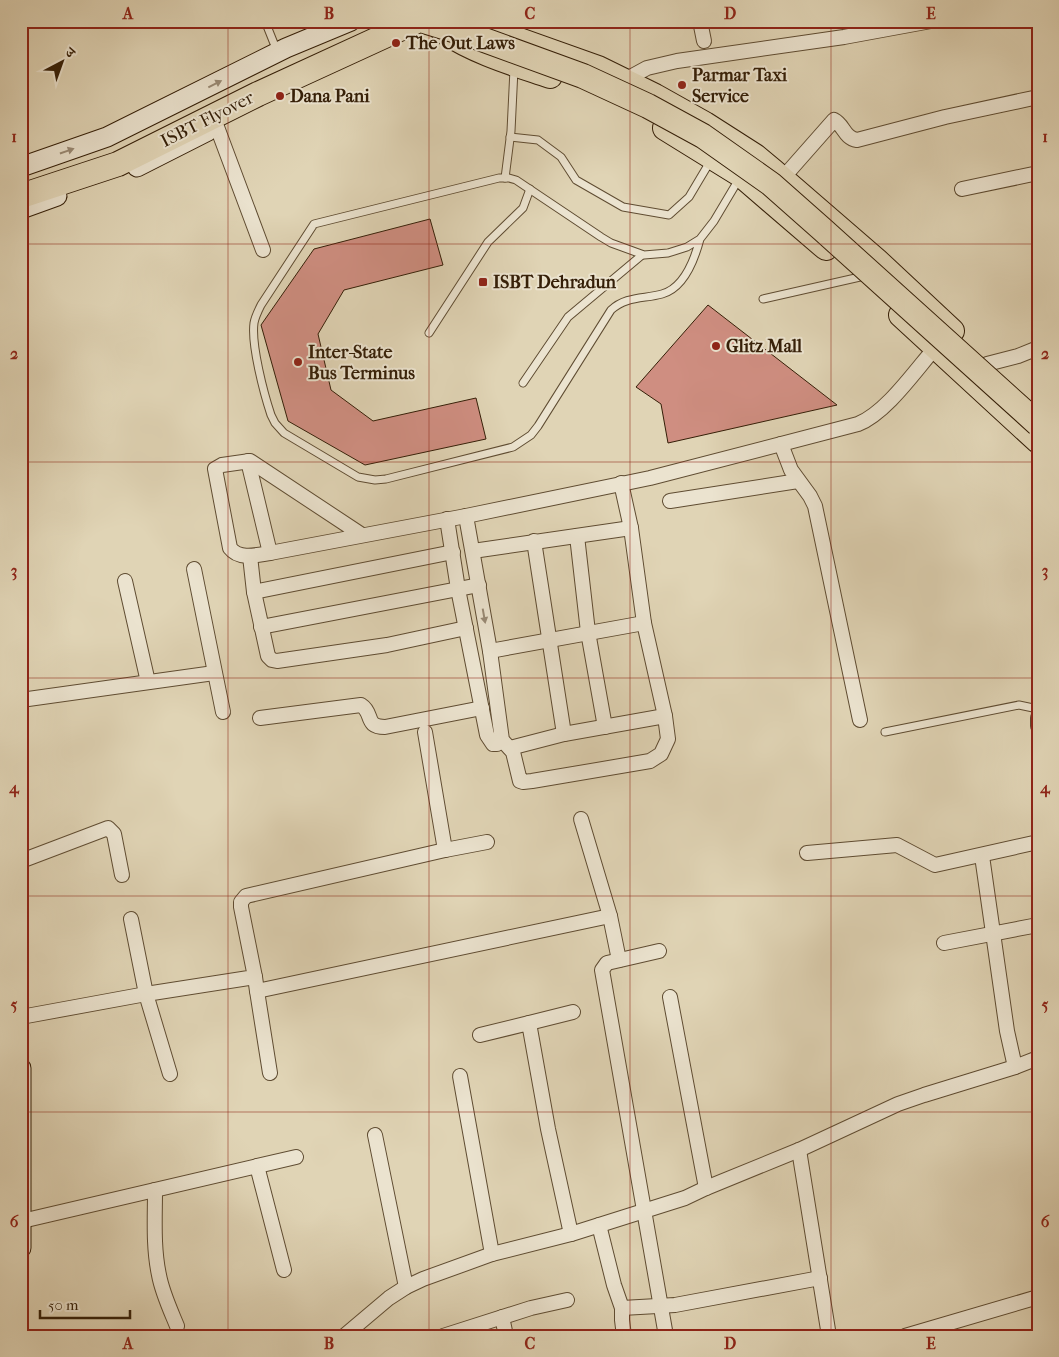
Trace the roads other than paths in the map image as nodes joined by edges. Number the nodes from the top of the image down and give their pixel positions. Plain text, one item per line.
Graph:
1 (265, 21) edge
2 (351, 21) edge
3 (376, 21) edge
4 (466, 21) edge
5 (700, 21) edge
6 (931, 21) edge
7 (430, 23) edge
8 (704, 41) dead end
9 (277, 52) junction
10 (514, 64) junction
11 (625, 80) junction
12 (1038, 97) edge
13 (217, 127) junction
14 (510, 137) junction
15 (755, 156) junction
16 (713, 157) junction
17 (21, 167) edge
18 (1038, 172) edge
19 (741, 175) junction
20 (505, 178) junction
21 (782, 178) junction
22 (21, 183) edge
23 (530, 189) junction
24 (962, 189) dead end
25 (21, 196) edge
26 (21, 209) edge
27 (700, 238) junction
28 (263, 250) dead end
29 (642, 255) junction
30 (860, 277) junction
31 (763, 299) dead end
32 (429, 333) dead end
33 (935, 348) junction
34 (1038, 348) edge
35 (987, 364) junction
36 (523, 383) dead end
37 (1038, 409) edge
38 (1038, 424) edge
39 (1038, 441) edge
40 (782, 444) junction
41 (248, 461) junction
42 (798, 481) junction
43 (621, 483) junction
44 (670, 501) dead end
45 (466, 516) junction
46 (447, 519) junction
47 (631, 528) junction
48 (362, 535) junction
49 (577, 536) junction
50 (534, 541) junction
51 (473, 551) junction
52 (453, 552) junction
53 (270, 553) junction
54 (250, 556) junction
55 (194, 569) dead end
56 (125, 581) dead end
57 (479, 585) junction
58 (458, 589) junction
59 (254, 592) junction
60 (644, 623) junction
61 (261, 627) junction
62 (466, 628) junction
63 (588, 632) junction
64 (549, 639) junction
65 (491, 657) junction
66 (473, 667) junction
67 (214, 673) junction
68 (148, 682) junction
69 (21, 700) edge
70 (482, 708) junction
71 (1038, 709) edge
72 (223, 712) dead end
73 (664, 716) junction
74 (260, 718) dead end
75 (1038, 718) edge
76 (860, 720) dead end
77 (1038, 726) edge
78 (605, 727) junction
79 (425, 732) dead end
80 (885, 732) dead end
81 (564, 734) junction
82 (506, 744) junction
83 (581, 819) dead end
84 (487, 842) dead end
85 (1038, 842) edge
86 (445, 850) junction
87 (807, 853) dead end
88 (982, 856) junction
89 (21, 861) edge
90 (122, 875) dead end
91 (610, 916) junction
92 (131, 919) dead end
93 (1038, 925) edge
94 (993, 935) junction
95 (944, 943) dead end
96 (659, 951) dead end
97 (619, 960) junction
98 (256, 984) junction
99 (146, 994) junction
100 (670, 997) dead end
101 (573, 1012) dead end
102 (21, 1017) edge
103 (529, 1023) junction
104 (480, 1035) dead end
105 (1038, 1058) edge
106 (1015, 1067) junction
107 (21, 1068) edge
108 (270, 1073) dead end
109 (170, 1074) dead end
110 (460, 1076) dead end
111 (21, 1077) edge
112 (375, 1135) dead end
113 (799, 1150) junction
114 (296, 1157) dead end
115 (257, 1166) junction
116 (706, 1188) junction
117 (155, 1190) junction
118 (645, 1210) junction
119 (599, 1225) junction
120 (22, 1234) edge
121 (571, 1234) junction
122 (492, 1254) junction
123 (284, 1270) dead end
124 (820, 1278) junction
125 (406, 1287) junction
126 (1038, 1297) edge
127 (567, 1300) dead end
128 (661, 1306) junction
129 (622, 1308) junction
130 (502, 1317) junction
131 (177, 1326) dead end
132 (344, 1336) edge
133 (442, 1336) edge
134 (506, 1336) edge
135 (624, 1336) edge
136 (666, 1336) edge
137 (829, 1336) edge
138 (905, 1336) edge

1 - 9 lane
2 - 9 main road
3 - 22 highway, ISBT Flyover
4 - 11 highway
5 - 8 street
6 - 11 street
7 - 10 highway
7 - 13 main road
7 - 25 highway, ISBT Flyover
7 - 38 highway, bridge
17 -> 9 main road
10 - 14 lane
10 - 16 highway
11 - 15 highway
12 - 21 street
13 - 26 main road
13 - 28 street
14 - 16 lane
14 - 20 lane
15 - 19 lane
15 - 21 highway
16 - 19 highway
18 - 24 street
19 - 27 lane
19 - 30 highway
20 - 23 lane
20 - 27 lane
21 - 35 highway
23 - 29 lane
23 - 32 lane
27 - 29 lane
29 - 36 lane
30 - 31 lane
30 - 33 highway
33 - 39 highway
33 - 40 street
34 - 35 street
35 - 37 highway
40 - 42 street
40 - 43 street
41 - 48 street
41 - 53 street
41 - 54 street
42 - 44 street
42 - 76 street
43 - 45 street
43 - 47 street
45 - 46 street
45 - 51 street
46 - 48 street
46 - 52 street
47 - 49 street
47 - 60 street
48 - 53 street
49 - 50 street
49 - 63 street
50 - 51 street
50 - 64 street
51 - 57 street
52 - 58 street
52 - 59 street
53 - 54 street
54 - 59 street
55 - 67 street
56 - 68 street
57 - 58 street
57 -> 65 street
58 - 61 street
58 - 62 street
59 - 61 street
60 - 63 street
60 - 73 street
61 - 62 street
62 - 66 street
63 - 64 street
63 - 78 street
64 - 65 street
64 - 81 street
65 - 66 street
65 - 82 street
66 - 70 street
67 - 68 street
67 - 72 street
68 - 69 street
70 - 74 street
70 - 82 street
71 - 80 lane
73 - 78 street
73 - 82 street
75 - 77 street
78 - 81 street
79 - 86 street
81 - 82 street
83 - 91 street
84 - 86 street
85 - 88 street
86 - 98 street
87 - 88 street
88 - 94 street
89 - 90 street
91 - 97 street
91 - 98 street
92 - 99 street
93 - 94 street
94 - 95 street
94 - 106 street
96 - 97 street
97 - 118 street
98 - 99 street
98 - 108 street
99 - 102 street
99 - 109 street
100 - 116 street
101 - 103 street
103 - 104 street
103 - 121 street
105 - 106 street
106 - 113 street
107 - 111 main road
110 - 122 street
111 - 120 main road
112 - 125 street
113 - 116 street
113 - 124 street
114 - 115 street
115 - 117 street
115 - 123 street
116 - 118 street
117 - 120 street
117 - 131 street
118 - 119 street
118 - 128 street
119 - 121 street
119 - 129 street
121 - 122 street
122 - 125 street
124 - 128 street
124 - 137 street
125 - 132 street
126 - 138 street
127 - 130 street
128 - 129 street
128 - 136 street
129 - 135 street
130 - 133 street
130 - 134 street

